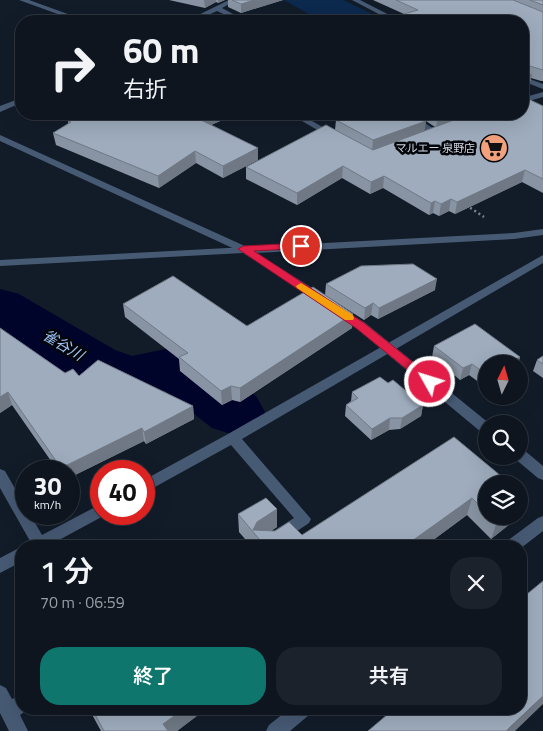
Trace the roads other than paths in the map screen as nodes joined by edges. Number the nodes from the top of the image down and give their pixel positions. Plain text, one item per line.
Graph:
1 (22, 0) edge
2 (234, 0) edge
3 (355, 0) edge
4 (216, 8) junction
5 (66, 15) edge
6 (202, 15) edge
7 (231, 15) edge
8 (385, 15) edge
9 (529, 81) edge
10 (543, 87) edge
11 (543, 94) edge
12 (529, 99) edge
13 (15, 103) edge
14 (0, 110) edge
15 (305, 120) edge
16 (412, 120) edge
17 (453, 126) edge
18 (0, 138) edge
19 (346, 142) edge
20 (543, 232) edge
21 (243, 249) junction
22 (543, 258) edge
23 (0, 263) edge
24 (389, 348) junction
25 (478, 421) edge
26 (233, 438) junction
27 (528, 462) edge
28 (543, 474) edge
29 (0, 475) edge
30 (155, 481) edge
31 (90, 516) edge
32 (543, 522) edge
33 (34, 540) edge
34 (46, 540) edge
35 (272, 540) edge
36 (520, 540) edge
37 (15, 557) edge
38 (0, 566) edge
39 (0, 694) edge
40 (15, 708) edge
41 (16, 715) edge
42 (295, 715) edge
43 (19, 731) edge
44 (275, 731) edge

1 - 5 street
2 - 4 street
3 - 8 street
4 - 6 street
4 - 7 street
9 - 10 street
11 - 12 street
13 - 14 street
15 - 19 street
16 - 17 street
18 - 21 street
20 - 21 street
21 - 23 street
21 - 24 street
22 - 24 street
24 - 25 street
24 - 26 street
26 - 30 street
26 - 35 street
27 - 28 street
29 - 33 street
31 - 34 street
32 - 36 street
37 - 38 street
39 - 40 street
41 - 43 street
42 - 44 street

